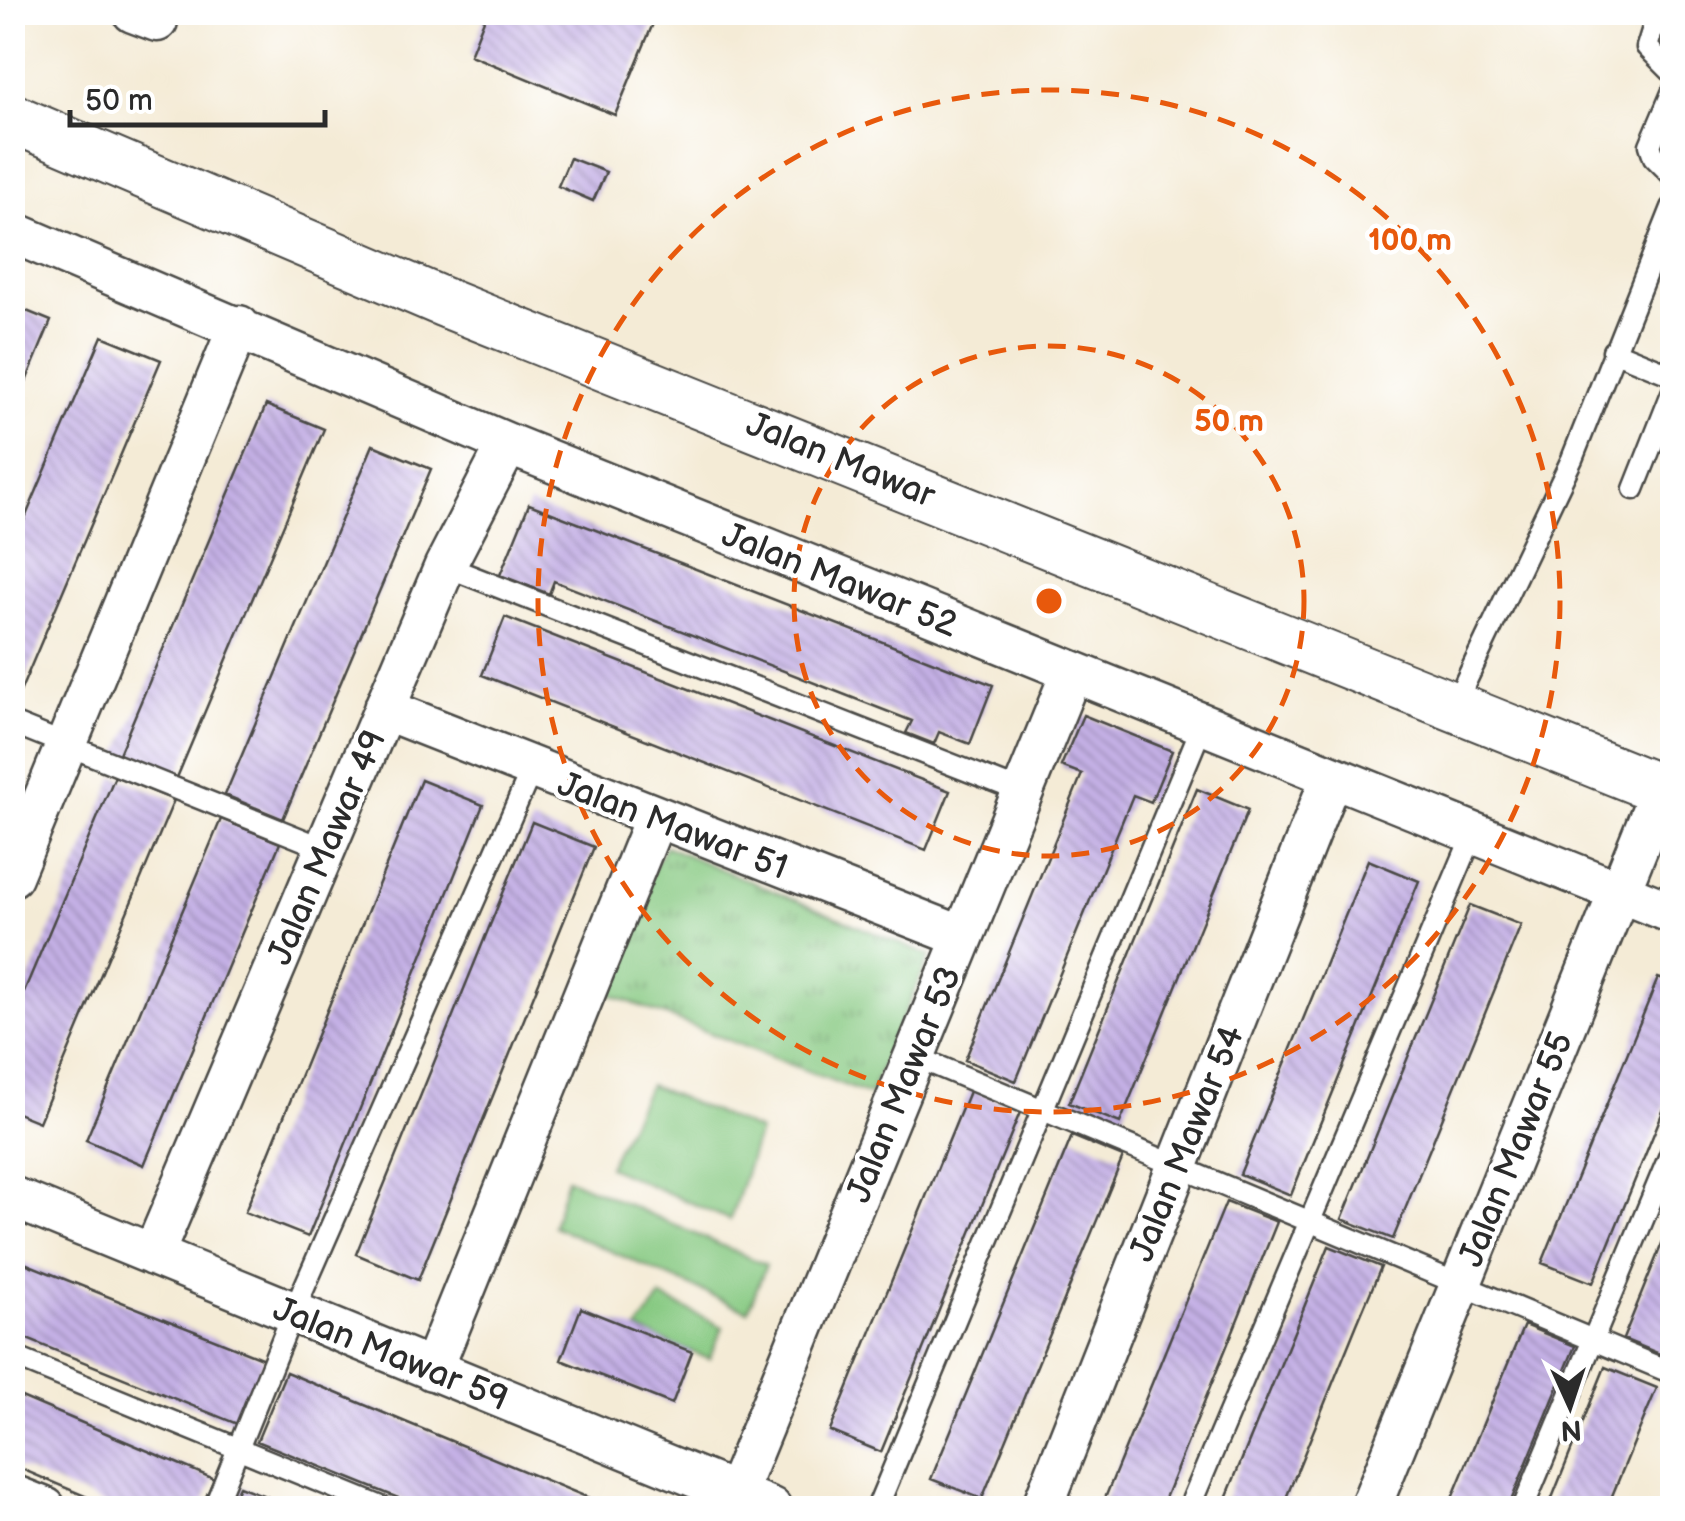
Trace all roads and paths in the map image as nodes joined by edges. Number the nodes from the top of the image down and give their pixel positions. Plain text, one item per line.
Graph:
1 (1658, 12) edge
2 (1672, 72) edge
3 (1672, 93) edge
4 (12, 118) edge
5 (1672, 175) edge
6 (1672, 208) edge
7 (12, 232) edge
8 (239, 326) junction
9 (1612, 351) junction
10 (1672, 375) edge
11 (1672, 393) edge
12 (508, 444) junction
13 (1634, 489) dead end
14 (445, 566) junction
15 (1071, 674) junction
16 (1454, 706) junction
17 (384, 709) junction
18 (12, 723) edge
19 (1202, 726) junction
20 (66, 744) junction
21 (532, 769) junction
22 (1331, 778) junction
23 (1022, 792) junction
24 (1666, 792) edge
25 (655, 819) junction
26 (1474, 834) junction
27 (326, 849) junction
28 (12, 876) edge
29 (1619, 892) junction
30 (1672, 913) edge
31 (963, 937) junction
32 (914, 1056) junction
33 (1042, 1110) junction
34 (1672, 1150) edge
35 (1177, 1167) junction
36 (12, 1198) edge
37 (1310, 1224) junction
38 (153, 1256) junction
39 (1459, 1287) junction
40 (293, 1313) junction
41 (1593, 1341) junction
42 (12, 1356) edge
43 (432, 1370) junction
44 (1672, 1373) edge
45 (238, 1448) junction
46 (12, 1495) edge
47 (753, 1501) edge
48 (45, 1508) edge
49 (214, 1508) edge
50 (384, 1508) edge
51 (878, 1508) edge
52 (1042, 1508) edge
53 (1189, 1508) edge
54 (1370, 1508) edge
55 (1523, 1508) edge

1 - 2 lane
3 - 5 lane
4 - 16 street, Jalan Mawar
6 - 9 lane
7 - 8 street, Jalan Mawar 52
8 - 12 street, Jalan Mawar 52
8 - 20 street
9 - 10 lane
9 - 16 lane
11 - 13 lane
12 - 14 street, Jalan Mawar 49
12 - 15 street, Jalan Mawar 52
14 - 17 street, Jalan Mawar 49
14 - 23 lane
15 - 19 street, Jalan Mawar 52
15 - 23 street, Jalan Mawar 53
16 - 24 street, Jalan Mawar
17 - 21 street, Jalan Mawar 51
17 - 27 street, Jalan Mawar 49
18 - 20 lane
19 - 22 street, Jalan Mawar 52
19 - 33 lane
20 - 27 lane
20 - 28 street
21 - 25 street, Jalan Mawar 51
21 - 40 lane
22 - 26 street, Jalan Mawar 52
22 - 35 street, Jalan Mawar 54
23 - 31 street, Jalan Mawar 53
24 - 29 street, Jalan Mawar 55
25 - 31 street, Jalan Mawar 51
25 - 43 street
26 - 29 street, Jalan Mawar 52
26 - 37 lane
27 - 38 street, Jalan Mawar 49
29 - 30 street, Jalan Mawar 52
29 - 39 street, Jalan Mawar 55
31 - 32 street, Jalan Mawar 53
32 - 33 lane
32 - 47 street, Jalan Mawar 53
33 - 35 lane
33 - 51 lane
34 - 41 lane
35 - 37 lane
35 - 52 street, Jalan Mawar 54
36 - 38 street, Jalan Mawar 59
37 - 39 lane
37 - 53 lane
38 - 40 street, Jalan Mawar 59
39 - 41 lane
39 - 54 street, Jalan Mawar 55
40 - 43 street, Jalan Mawar 59
40 - 45 lane
41 - 44 lane
41 - 55 lane
42 - 45 lane
43 - 47 street, Jalan Mawar 59
45 - 49 lane
45 - 50 lane
46 - 48 street

